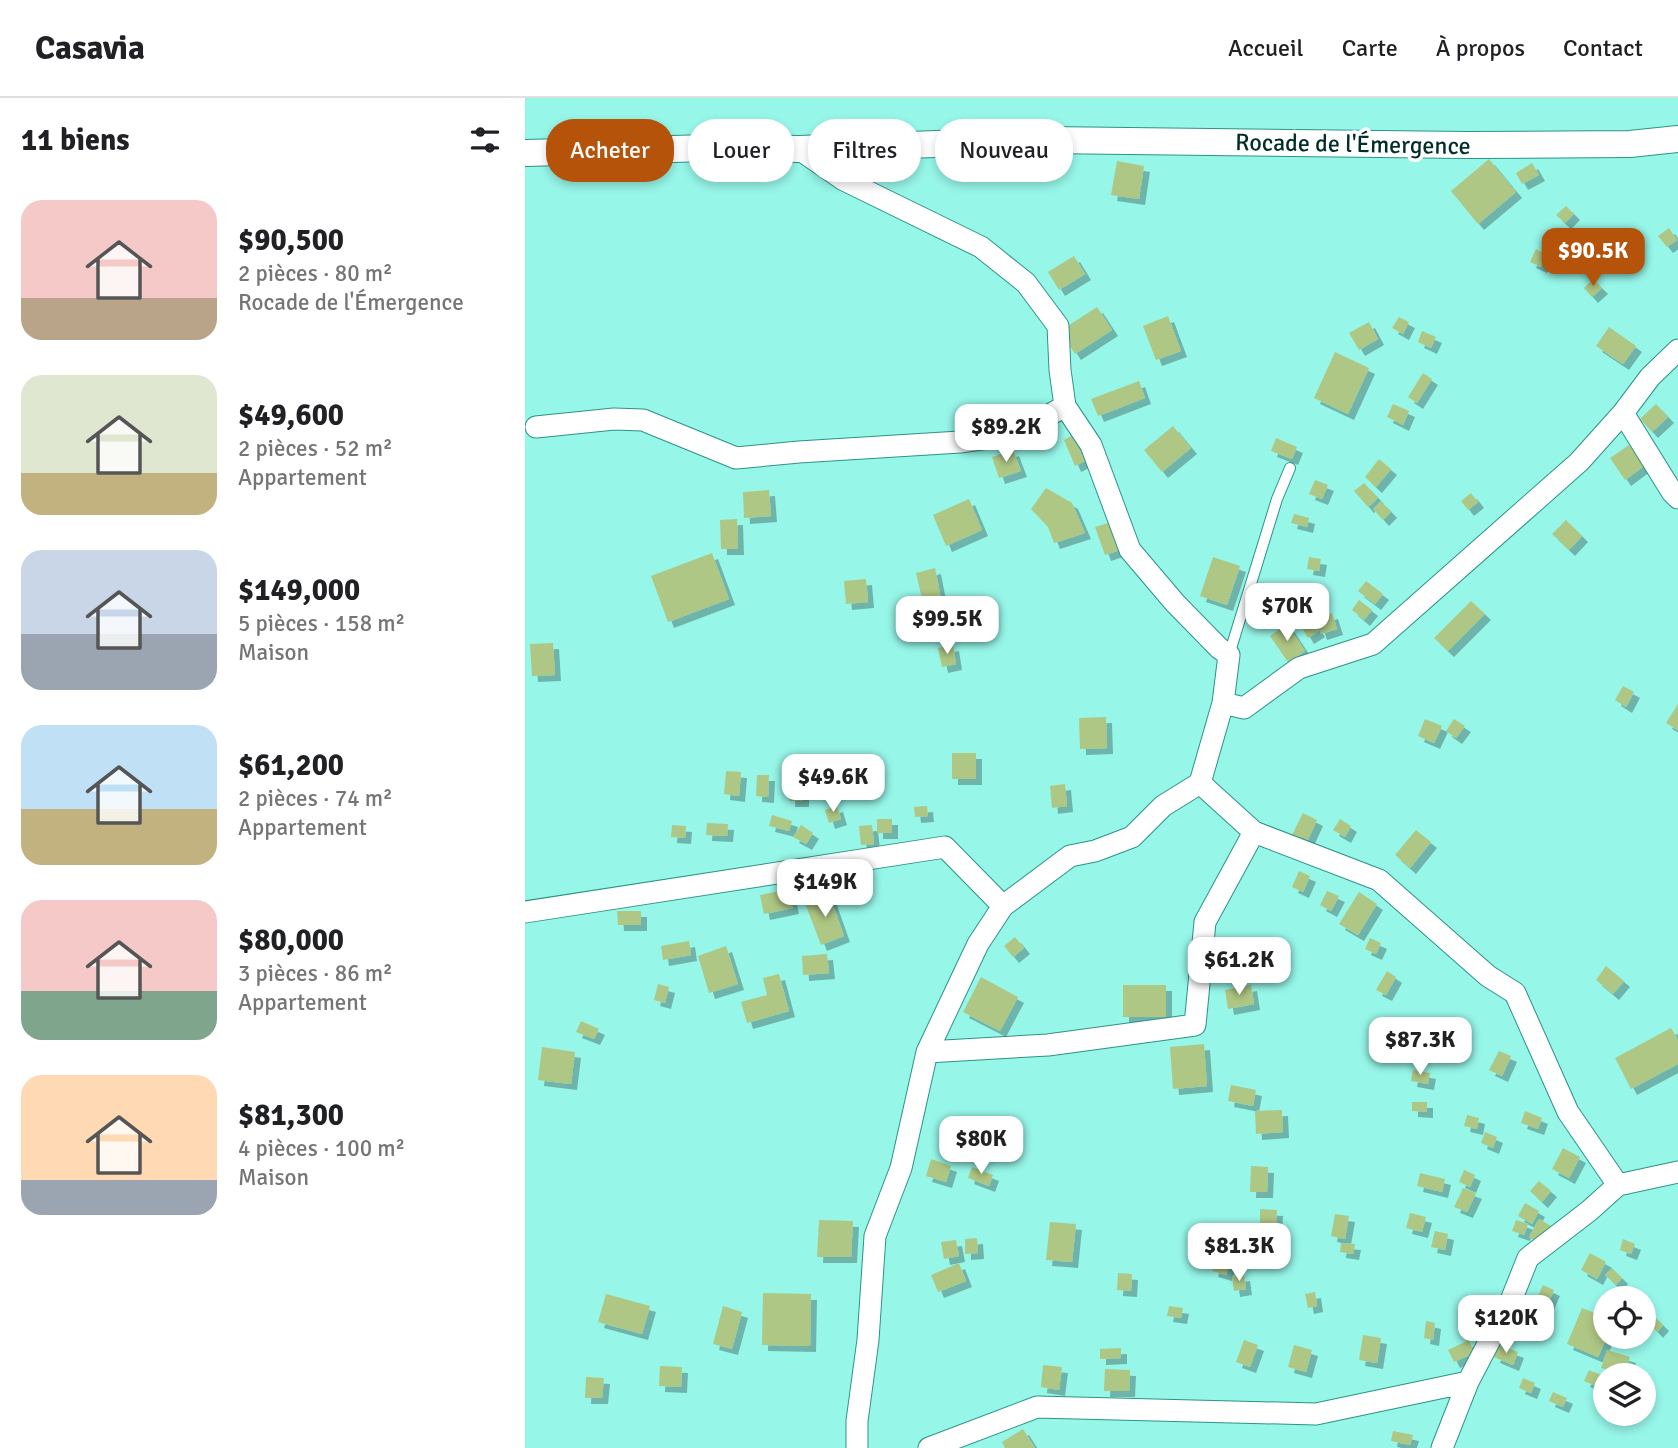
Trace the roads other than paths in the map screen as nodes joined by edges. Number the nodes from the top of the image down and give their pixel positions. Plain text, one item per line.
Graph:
1 (1678, 139) edge
2 (799, 149) junction
3 (525, 153) edge
4 (1678, 350) edge
5 (1065, 406) junction
6 (1623, 413) junction
7 (536, 427) dead end
8 (1290, 468) dead end
9 (1678, 499) edge
10 (1229, 655) junction
11 (1223, 703) junction
12 (1200, 783) junction
13 (1254, 832) junction
14 (1003, 906) junction
15 (525, 912) edge
16 (927, 1052) junction
17 (1678, 1172) edge
18 (1618, 1185) junction
19 (1468, 1382) junction
20 (857, 1448) edge
21 (929, 1448) edge
22 (1442, 1448) edge

1 - 2 street, Rocade de l'Émergence
2 - 3 street, Rocade de l'Émergence
2 - 5 street
4 - 6 street
5 - 7 street
5 - 10 street
6 - 9 street
6 - 11 street
8 - 10 lane
10 - 11 street
11 - 12 street
12 - 13 street
12 - 14 street
13 - 16 street
13 - 18 street
14 - 15 street
14 - 16 street
16 - 20 street
17 - 18 street
18 - 19 street
19 - 21 street
19 - 22 street

